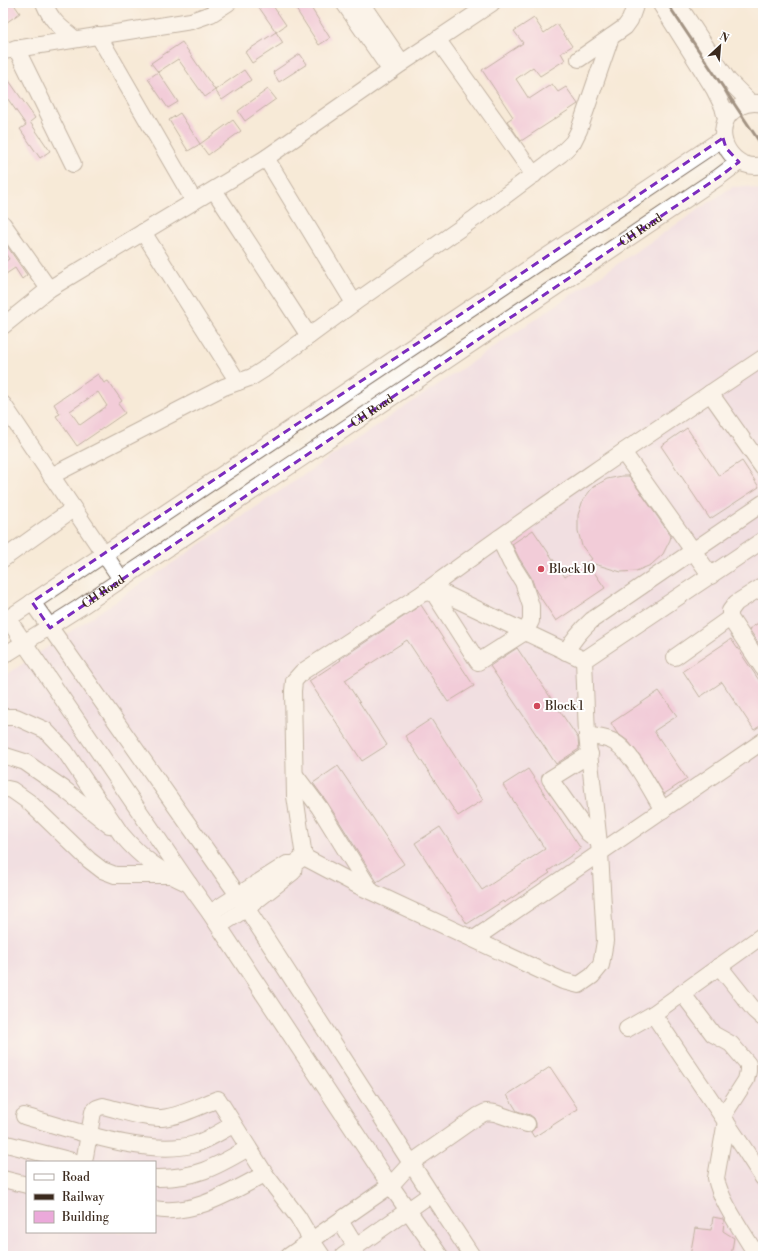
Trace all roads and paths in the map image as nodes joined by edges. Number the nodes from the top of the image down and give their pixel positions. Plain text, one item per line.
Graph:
1 (44, 3) edge
2 (228, 3) edge
3 (344, 3) edge
4 (361, 3) edge
5 (492, 3) edge
6 (636, 3) edge
7 (660, 3) edge
8 (677, 3) edge
9 (98, 35) junction
10 (611, 37) junction
11 (76, 39) junction
12 (437, 39) junction
13 (9, 50) edge
14 (579, 59) dead end
15 (396, 67) junction
16 (757, 104) edge
17 (726, 119) junction
18 (723, 138) junction
19 (266, 158) junction
20 (740, 162) junction
21 (73, 164) dead end
22 (762, 167) edge
23 (534, 175) junction
24 (214, 190) junction
25 (194, 201) junction
26 (3, 224) edge
27 (143, 232) junction
28 (49, 289) junction
29 (354, 303) junction
30 (3, 326) edge
31 (310, 336) junction
32 (763, 358) edge
33 (238, 382) junction
34 (710, 393) junction
35 (3, 404) edge
36 (623, 452) junction
37 (763, 468) edge
38 (51, 476) junction
39 (763, 503) edge
40 (73, 509) junction
41 (499, 538) junction
42 (763, 540) edge
43 (693, 551) junction
44 (104, 554) junction
45 (3, 559) edge
46 (710, 576) junction
47 (120, 579) junction
48 (763, 586) edge
49 (428, 592) junction
50 (32, 602) junction
51 (730, 618) junction
52 (6, 620) edge
53 (50, 628) junction
54 (525, 632) junction
55 (24, 642) junction
56 (566, 652) junction
57 (3, 656) edge
58 (675, 657) dead end
59 (584, 660) junction
60 (763, 668) edge
61 (3, 717) edge
62 (587, 735) junction
63 (763, 741) edge
64 (590, 754) junction
65 (3, 755) edge
66 (295, 775) junction
67 (3, 788) edge
68 (663, 810) junction
69 (122, 834) junction
70 (599, 846) junction
71 (299, 860) junction
72 (168, 875) junction
73 (190, 884) junction
74 (371, 891) junction
75 (238, 895) junction
76 (247, 908) junction
77 (215, 919) junction
78 (763, 935) edge
79 (474, 939) junction
80 (719, 966) junction
81 (682, 993) junction
82 (654, 1014) junction
83 (763, 1018) edge
84 (627, 1029) dead end
85 (24, 1116) dead end
86 (724, 1118) junction
87 (527, 1124) dead end
88 (233, 1125) junction
89 (89, 1135) junction
90 (3, 1143) edge
91 (248, 1148) junction
92 (72, 1161) edge
93 (84, 1161) edge
94 (411, 1163) junction
95 (265, 1174) junction
96 (156, 1178) edge
97 (763, 1178) edge
98 (3, 1179) edge
99 (26, 1185) edge
100 (390, 1185) junction
101 (431, 1194) junction
102 (156, 1209) edge
103 (408, 1210) junction
104 (340, 1221) junction
105 (312, 1241) junction
106 (356, 1247) junction
107 (289, 1256) edge
108 (322, 1256) edge
109 (343, 1256) edge
110 (440, 1256) edge
111 (472, 1256) edge
112 (757, 1256) edge

1 - 11 street
2 - 9 street
3 - 15 street
4 - 15 street
5 - 12 street
6 - 10 street
7 - 17 street
8 - 16 street
9 - 11 street
9 - 25 street
10 - 14 street
10 - 23 street
11 - 13 street
12 - 15 street
12 - 23 street
13 - 21 street
15 - 19 street
16 - 17 street
17 - 18 street
18 - 20 street
18 - 44 street
19 - 24 street
19 - 29 street
20 - 22 street
20 - 47 street, CH Road
23 - 29 street
24 - 25 street
24 - 31 street
25 - 27 street
26 - 28 street
27 - 28 street
27 - 33 street
28 - 30 street
29 - 31 street
31 - 33 street
32 - 34 street
33 - 38 street
34 - 36 street
34 - 37 street
35 - 38 street
36 - 41 street
36 - 43 street
38 - 40 street
39 - 43 street
40 - 44 street
40 - 45 street
41 - 49 street
41 - 54 street
42 - 46 street
43 - 46 street
43 - 56 street
44 - 47 street
44 - 50 street
46 - 59 street
47 - 53 street, CH Road
48 - 51 street
49 - 54 street
49 - 54 street
49 - 66 street
50 - 52 street
50 - 53 street
51 - 58 street
51 - 60 street
52 - 55 street
53 - 55 street, CH Road
53 - 75 street
54 - 56 street
55 - 57 street, CH Road
55 - 73 street
56 - 59 street
59 - 62 street
61 - 69 street
62 - 64 street
62 - 68 street
63 - 68 street
64 - 70 street
64 - 70 street
65 - 69 street
66 - 71 street
66 - 74 street
67 - 72 street
68 - 70 street
69 - 72 street
70 - 79 street
70 - 79 street
71 - 74 street
71 - 75 street
71 - 76 street
72 - 73 street
73 - 77 street
74 - 79 street
75 - 76 street
75 - 77 street
76 - 77 street
76 - 94 street
77 - 100 street
78 - 80 street
80 - 81 street
80 - 83 street
81 - 82 street
81 - 86 street
82 - 84 street
82 - 86 street
85 - 89 street
86 - 97 street
86 - 112 street
87 - 94 street
88 - 89 street
88 - 89 street
88 - 91 street
89 - 93 street
90 - 92 street
91 - 95 street
91 - 96 street
94 - 100 street
94 - 101 street
95 - 102 street
95 - 105 street
98 - 99 street
100 - 103 street
100 - 104 street
101 - 103 street
101 - 111 street
103 - 106 street
103 - 110 street
104 - 105 street
104 - 106 street
105 - 107 street
105 - 108 street
106 - 109 street

